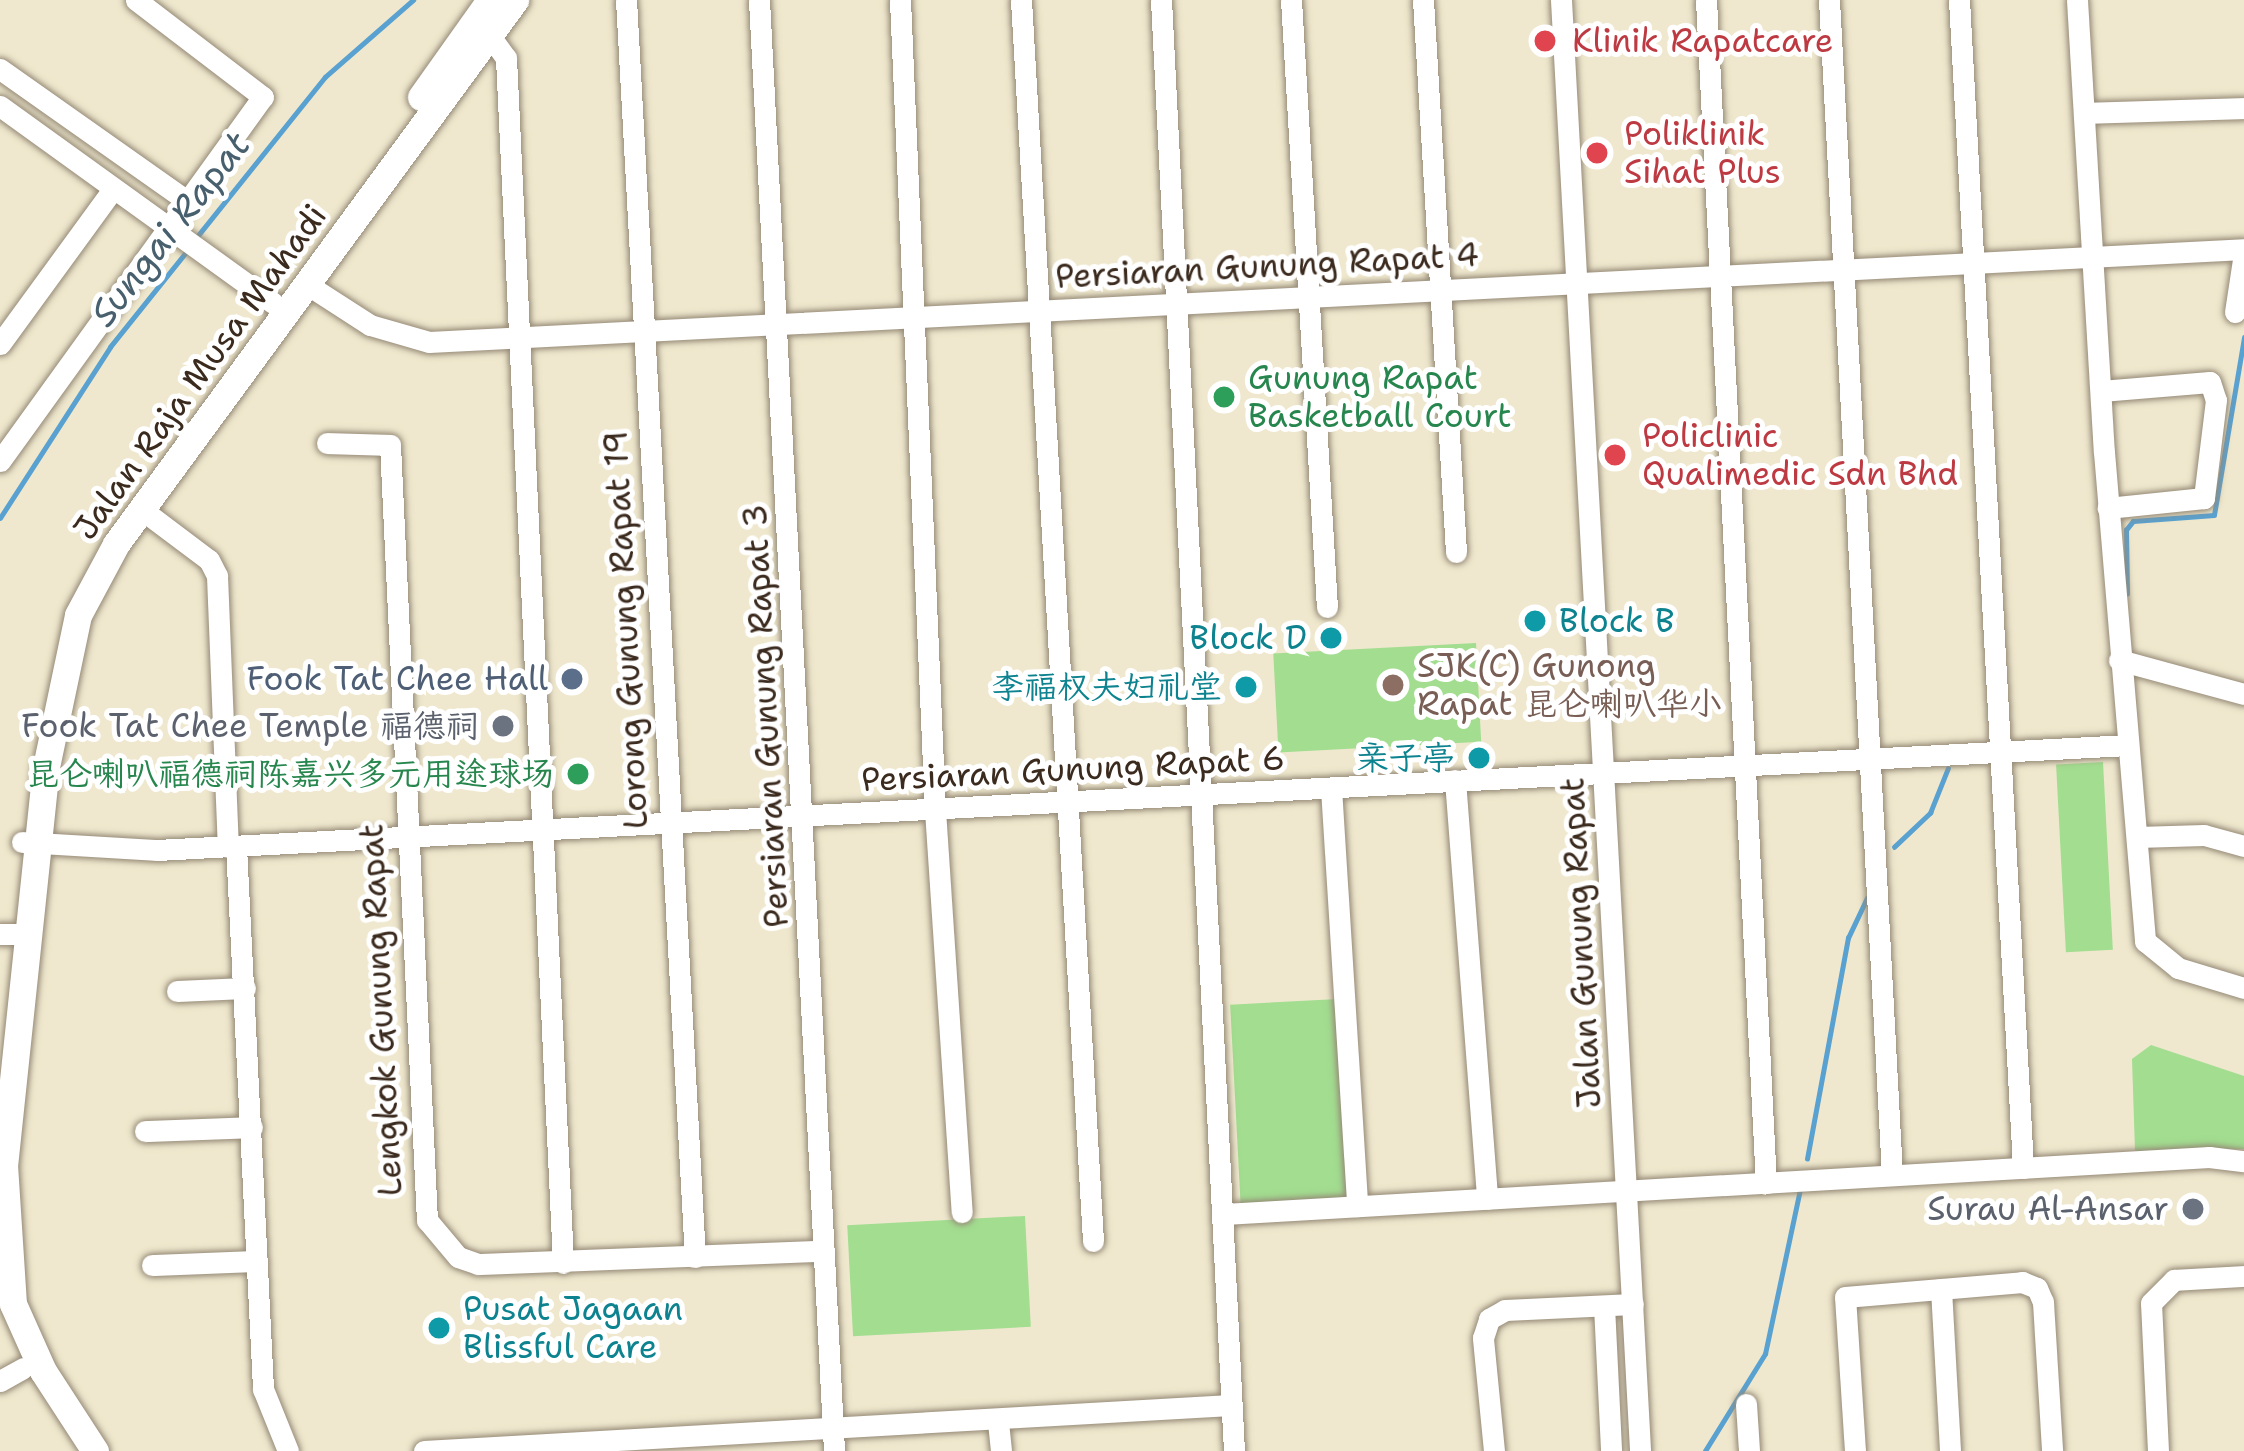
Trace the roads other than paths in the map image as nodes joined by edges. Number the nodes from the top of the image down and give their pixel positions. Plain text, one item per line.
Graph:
1 (136, 0) edge
2 (490, 0) edge
3 (515, 0) edge
4 (626, 0) edge
5 (759, 0) edge
6 (900, 0) edge
7 (1021, 0) edge
8 (1161, 0) edge
9 (1291, 0) edge
10 (1424, 0) edge
11 (1561, 0) edge
12 (1706, 0) edge
13 (1829, 0) edge
14 (1959, 0) edge
15 (2078, 0) edge
16 (490, 36) junction
17 (0, 69) edge
18 (2244, 108) edge
19 (2084, 113) junction
20 (2, 114) edge
21 (113, 189) junction
22 (187, 201) junction
23 (175, 232) junction
24 (2244, 251) edge
25 (2092, 255) junction
26 (1973, 260) junction
27 (1842, 268) junction
28 (1720, 275) junction
29 (1579, 280) junction
30 (307, 286) junction
31 (1440, 291) junction
32 (1308, 296) junction
33 (1178, 301) junction
34 (273, 303) junction
35 (1040, 311) junction
36 (2235, 312) dead end
37 (912, 316) junction
38 (779, 318) junction
39 (644, 327) junction
40 (516, 334) junction
41 (0, 344) edge
42 (261, 348) junction
43 (2102, 391) junction
44 (327, 443) dead end
45 (0, 461) edge
46 (2108, 508) junction
47 (141, 509) junction
48 (1456, 552) dead end
49 (1327, 607) dead end
50 (2120, 660) junction
51 (2244, 694) edge
52 (2128, 745) junction
53 (2000, 752) junction
54 (1872, 761) junction
55 (1745, 769) junction
56 (1604, 774) junction
57 (1455, 780) junction
58 (1331, 788) junction
59 (1203, 794) junction
60 (1063, 802) junction
61 (935, 810) junction
62 (803, 816) junction
63 (669, 822) junction
64 (538, 831) junction
65 (404, 834) junction
66 (2137, 837) junction
67 (29, 842) junction
68 (232, 846) junction
69 (2244, 846) edge
70 (13, 934) edge
71 (245, 988) junction
72 (2244, 988) edge
73 (177, 991) dead end
74 (0, 1044) edge
75 (252, 1127) junction
76 (145, 1131) dead end
77 (2244, 1161) edge
78 (2023, 1168) junction
79 (1892, 1175) junction
80 (1766, 1183) junction
81 (1628, 1191) junction
82 (1486, 1199) junction
83 (1357, 1206) junction
84 (962, 1212) dead end
85 (1224, 1214) junction
86 (1093, 1240) dead end
87 (824, 1251) junction
88 (695, 1257) junction
89 (257, 1261) junction
90 (562, 1263) junction
91 (152, 1265) dead end
92 (2244, 1276) edge
93 (1941, 1289) junction
94 (1633, 1304) junction
95 (1604, 1306) junction
96 (0, 1318) edge
97 (12, 1374) edge
98 (1747, 1404) dead end
99 (1231, 1406) junction
100 (998, 1422) junction
101 (834, 1440) edge
102 (670, 1443) edge
103 (75, 1451) edge
104 (95, 1451) edge
105 (288, 1451) edge
106 (424, 1451) edge
107 (1000, 1451) edge
108 (1234, 1451) edge
109 (1494, 1451) edge
110 (1611, 1451) edge
111 (1640, 1451) edge
112 (1749, 1451) edge
113 (1855, 1451) edge
114 (1950, 1451) edge
115 (2052, 1451) edge
116 (2158, 1451) edge

1 - 22 street
2 - 34 main road, Jalan Raja Musa Mahadi
3 - 16 main road, Jalan Raja Musa Mahadi
4 - 39 street, Lorong Gunung Rapat 19
5 - 38 street, Persiaran Gunung Rapat 3
6 - 37 street
7 - 35 street
8 - 33 street
9 - 32 street
10 - 31 street
11 - 29 street, Jalan Gunung Rapat
12 - 28 street
13 - 27 street
14 - 26 street
15 - 19 street
16 - 30 main road, Jalan Raja Musa Mahadi
16 - 40 street
17 - 22 street
18 - 19 street
19 - 25 street
20 - 21 street
21 - 23 street
21 - 41 street
22 - 23 street
23 - 34 street
23 - 45 street
24 - 25 street, Persiaran Gunung Rapat 4
24 - 36 street
25 - 26 street, Persiaran Gunung Rapat 4
25 - 43 street
26 - 27 street, Persiaran Gunung Rapat 4
26 - 53 street
27 - 28 street, Persiaran Gunung Rapat 4
27 - 54 street
28 - 29 street, Persiaran Gunung Rapat 4
28 - 55 street
29 - 31 street, Persiaran Gunung Rapat 4
29 - 56 street, Jalan Gunung Rapat
30 - 34 main road
30 - 40 street, Persiaran Gunung Rapat 4
30 - 42 main road, Jalan Raja Musa Mahadi
31 - 32 street, Persiaran Gunung Rapat 4
31 - 48 street
32 - 33 street, Persiaran Gunung Rapat 4
32 - 49 street
33 - 35 street, Persiaran Gunung Rapat 4
33 - 59 street
34 - 42 main road
34 - 67 main road, Jalan Raja Musa Mahadi
35 - 37 street, Persiaran Gunung Rapat 4
35 - 60 street
37 - 38 street, Persiaran Gunung Rapat 4
37 - 61 street
38 - 39 street, Persiaran Gunung Rapat 4
38 - 62 street, Persiaran Gunung Rapat 3
39 - 40 street, Persiaran Gunung Rapat 4
39 - 63 street, Lorong Gunung Rapat 19
40 - 64 street
42 - 47 main road, Jalan Raja Musa Mahadi
43 - 46 street
43 - 46 street
44 - 65 street, Lengkok Gunung Rapat
46 - 50 street
47 - 67 main road, Jalan Raja Musa Mahadi
47 - 68 street
50 - 51 street
50 - 52 street
52 - 53 street, Persiaran Gunung Rapat 6
52 - 66 street
53 - 54 street, Persiaran Gunung Rapat 6
53 - 78 street
54 - 55 street, Persiaran Gunung Rapat 6
54 - 79 street
55 - 56 street, Persiaran Gunung Rapat 6
55 - 80 street
56 - 57 street, Persiaran Gunung Rapat 6
56 - 81 street, Jalan Gunung Rapat
57 - 58 street, Persiaran Gunung Rapat 6
57 - 82 street
58 - 59 street, Persiaran Gunung Rapat 6
58 - 83 street
59 - 60 street, Persiaran Gunung Rapat 6
59 - 85 street
60 - 61 street, Persiaran Gunung Rapat 6
60 - 86 street
61 - 62 street, Persiaran Gunung Rapat 6
61 - 84 street
62 - 63 street, Persiaran Gunung Rapat 6
62 - 87 street, Persiaran Gunung Rapat 3
63 - 64 street, Persiaran Gunung Rapat 6
63 - 88 street, Lorong Gunung Rapat 19
64 - 65 street, Persiaran Gunung Rapat 6
64 - 90 street
65 - 68 street, Persiaran Gunung Rapat 6
65 - 90 street, Lengkok Gunung Rapat
66 - 69 street
66 - 72 street
67 - 68 street, Persiaran Gunung Rapat 6
67 - 70 main road, Jalan Raja Musa Mahadi
68 - 71 street
70 - 74 main road, Jalan Raja Musa Mahadi
70 - 104 main road, Jalan Raja Musa Mahadi
71 - 73 street
71 - 75 street
75 - 76 street
75 - 89 street
77 - 78 street
78 - 79 street
79 - 80 street
80 - 81 street
81 - 82 street
81 - 94 street, Jalan Gunung Rapat
82 - 83 street
83 - 85 street
85 - 99 street
87 - 88 street, Lengkok Gunung Rapat
87 - 101 street, Persiaran Gunung Rapat 3
88 - 90 street, Lengkok Gunung Rapat
89 - 91 street
89 - 105 street
92 - 116 street
93 - 113 street
93 - 114 street
93 - 115 street
94 - 95 street
94 - 111 street, Jalan Gunung Rapat
95 - 109 street
95 - 110 street
96 - 97 main road
97 - 103 main road
98 - 112 street
99 - 100 street
99 - 108 street
100 - 101 street
100 - 107 street
101 - 102 street
102 - 106 street

